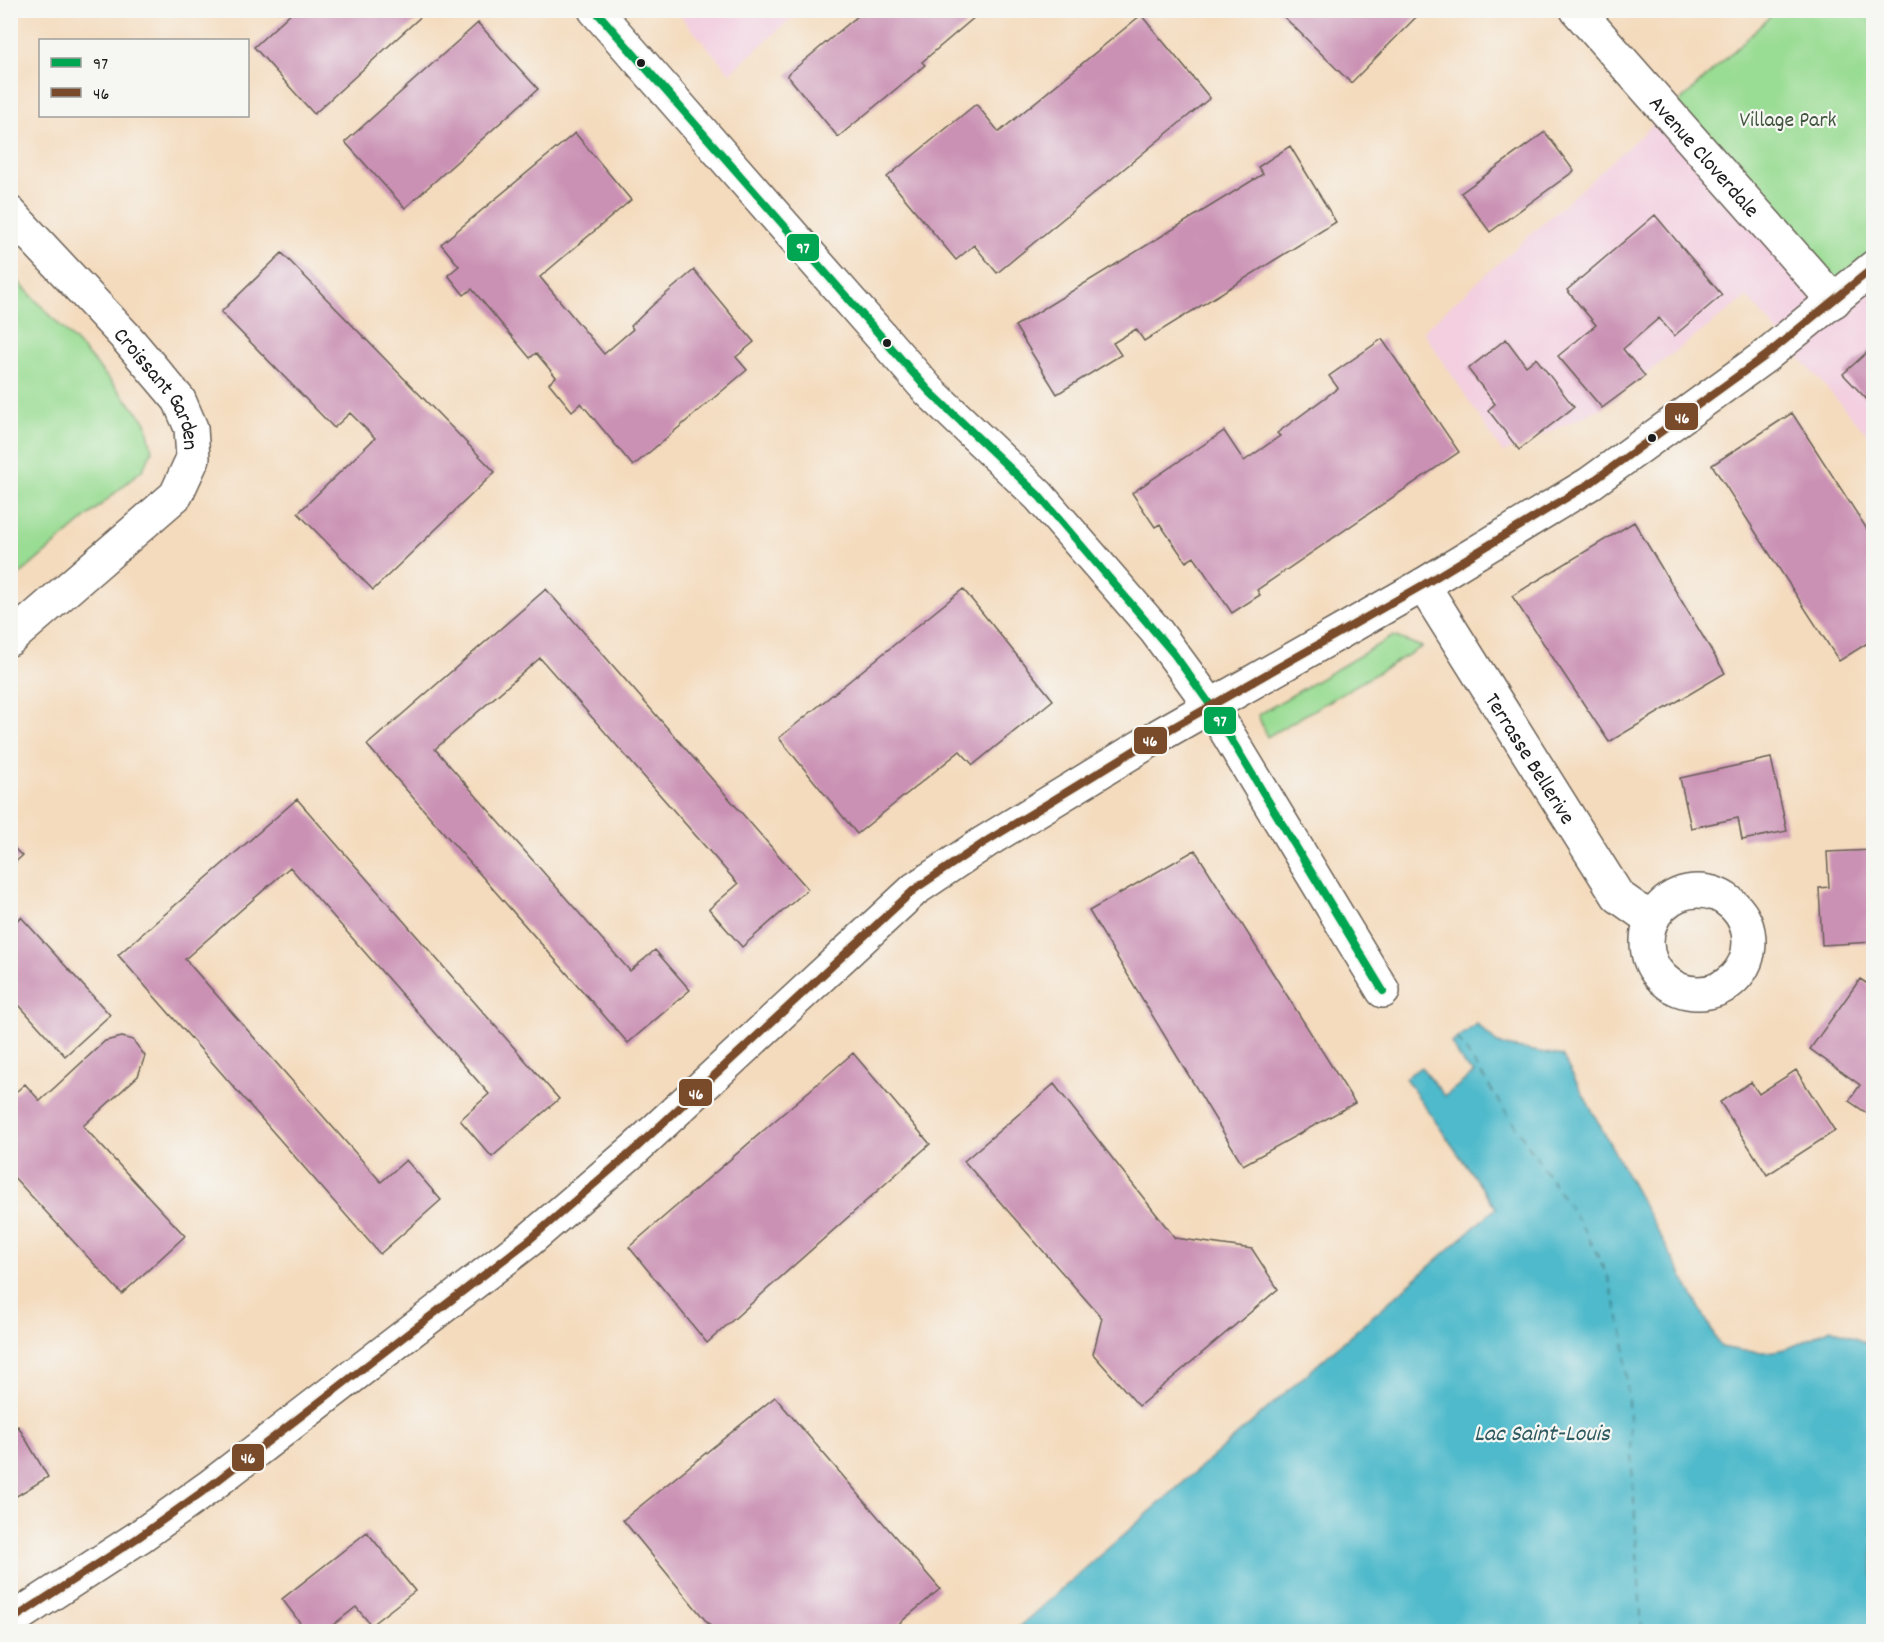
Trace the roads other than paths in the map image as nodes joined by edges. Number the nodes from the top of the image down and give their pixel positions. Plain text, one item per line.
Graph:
1 (595, 10) edge
2 (1577, 10) edge
3 (10, 213) edge
4 (1874, 267) edge
5 (1834, 301) junction
6 (1423, 585) junction
7 (10, 639) edge
8 (1211, 706) junction
9 (1652, 920) dead end
10 (1383, 990) dead end
11 (10, 1621) edge

1 - 8 street
2 - 5 street, Avenue Cloverdale
3 - 7 street, Croissant Garden
4 - 5 street
5 - 6 street
6 - 8 street
6 - 9 street, Terrasse Bellerive
8 - 10 street
8 - 11 street

